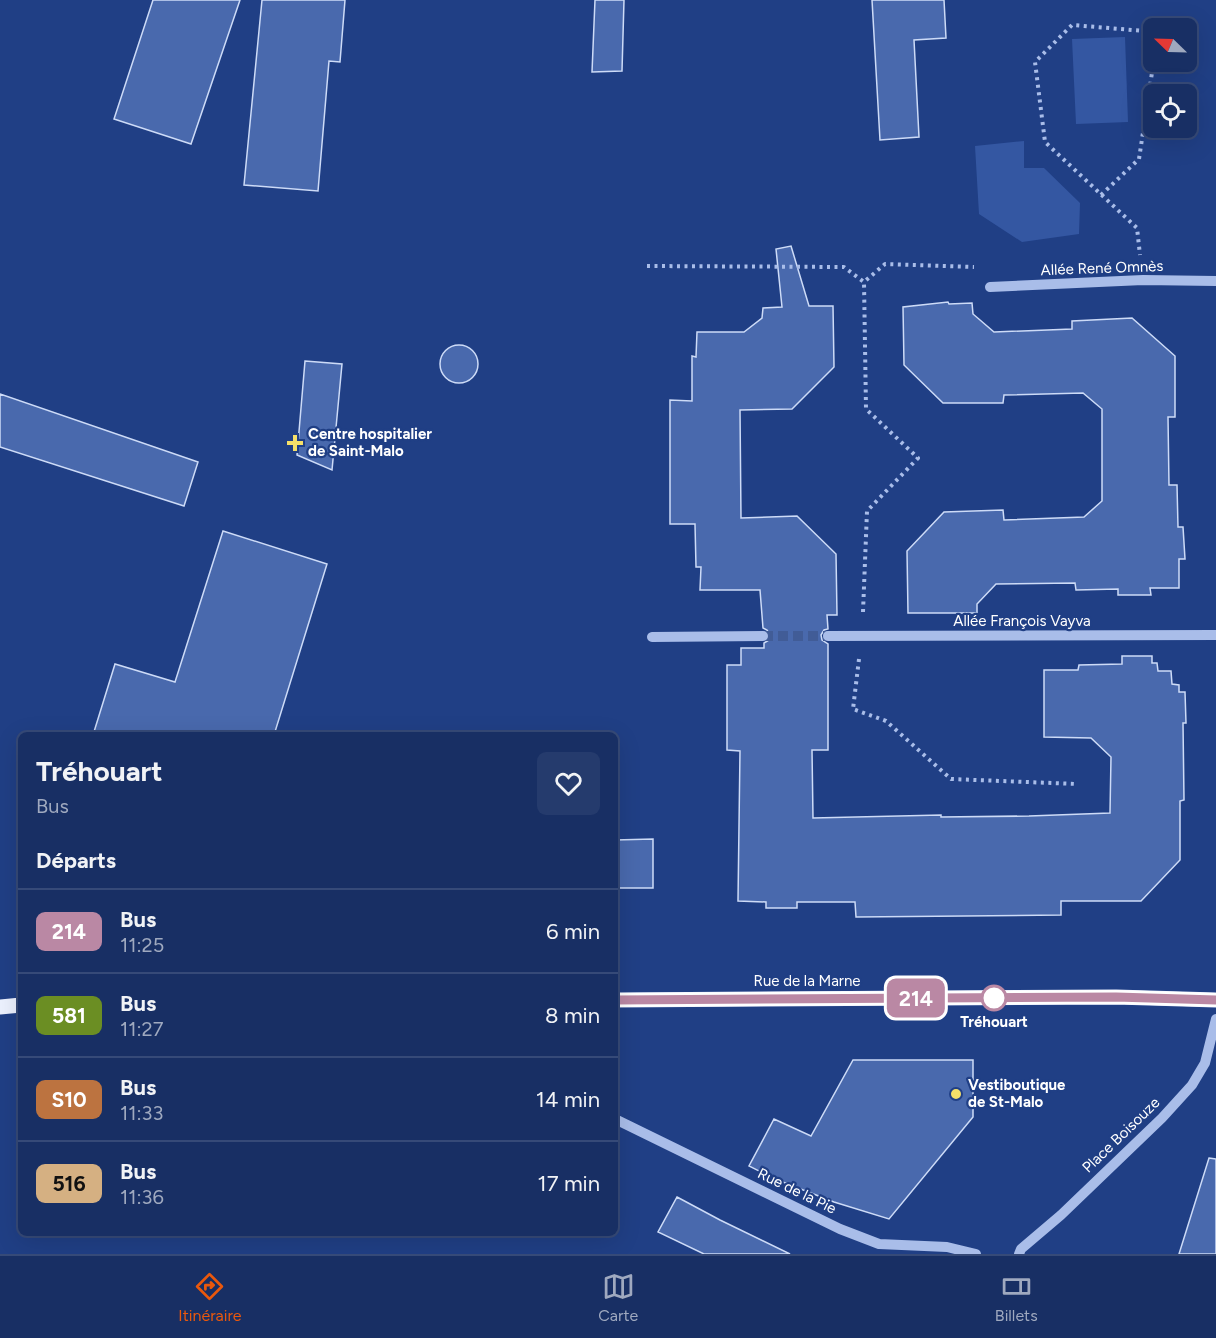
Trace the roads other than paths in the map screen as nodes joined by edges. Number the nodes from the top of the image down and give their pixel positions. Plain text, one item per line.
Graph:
1 (1216, 281) edge
2 (990, 287) road end
3 (1216, 635) edge
4 (652, 636) dead end
5 (763, 636) tunnel mouth
6 (828, 636) tunnel mouth
7 (618, 1000) edge
8 (1216, 1000) edge
9 (1216, 1019) edge
10 (618, 1120) edge
11 (877, 1249) edge
12 (976, 1254) edge
13 (1019, 1254) edge

1 - 2 street, Allée René Omnès
3 - 6 street, Allée François Vayva
4 - 5 street
7 - 8 main road, Rue de la Marne
9 - 13 street, Place Boisouze
10 - 11 street, Rue de la Pie
11 - 12 street, Rue de la Pie

